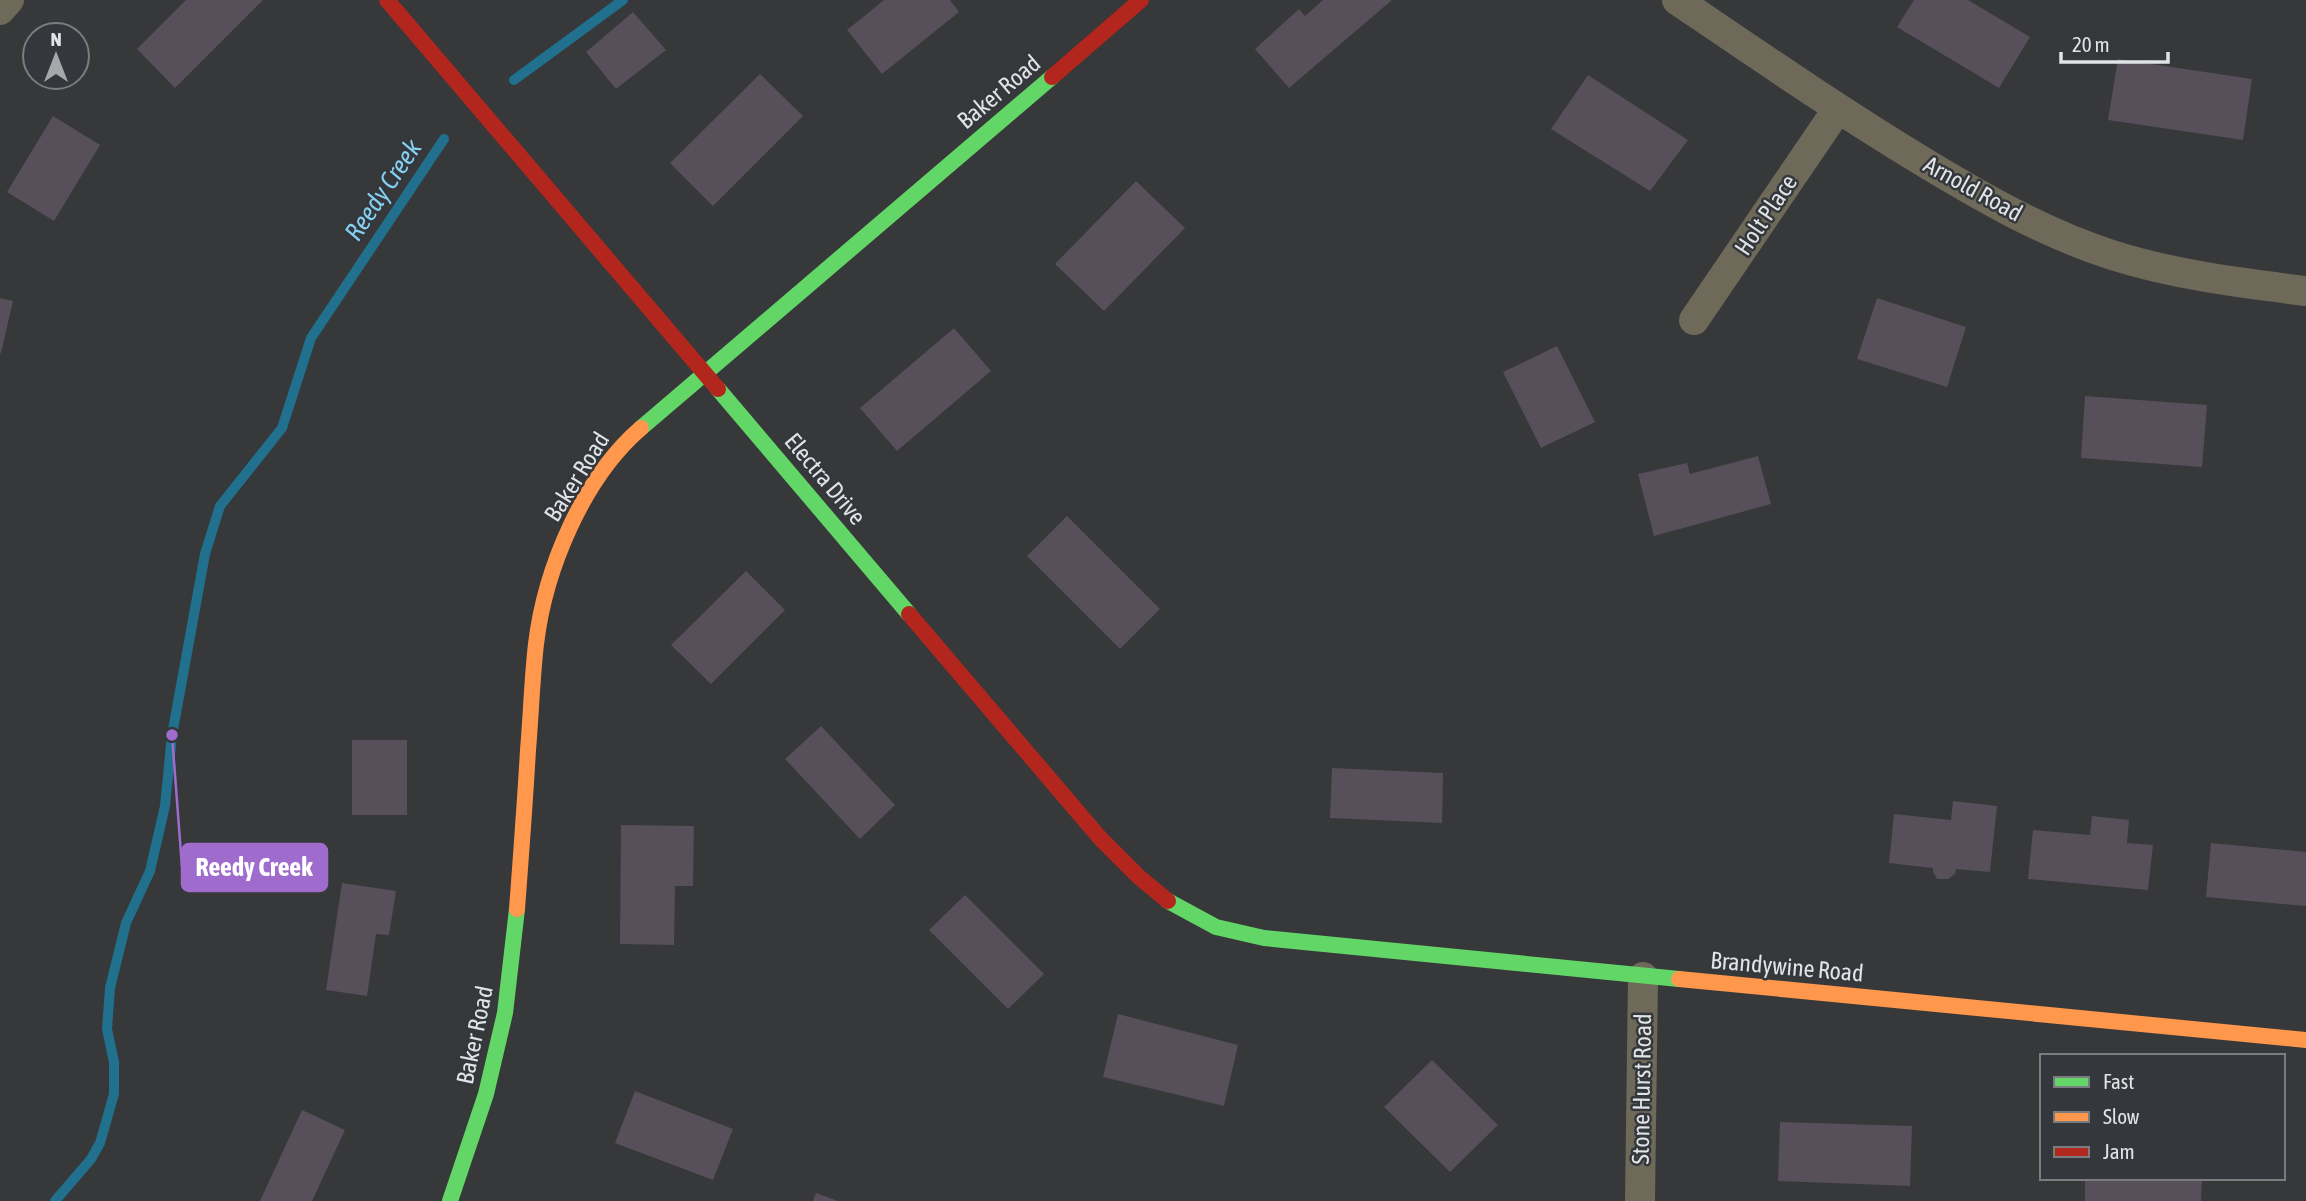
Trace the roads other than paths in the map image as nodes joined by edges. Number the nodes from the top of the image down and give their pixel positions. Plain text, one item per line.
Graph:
1 (9, 0) edge
2 (387, 0) edge
3 (1141, 0) edge
4 (1677, 0) edge
5 (0, 10) edge
6 (1837, 110) junction
7 (2306, 291) edge
8 (1694, 320) dead end
9 (705, 372) junction
10 (1264, 938) joint
11 (1643, 976) junction
12 (2306, 1040) edge
13 (450, 1201) edge
14 (1640, 1201) edge

1 - 5 street
2 - 9 street, Electra Drive
3 - 9 street, Baker Road
4 - 6 street, Arnold Road
6 - 7 street, Arnold Road
6 - 8 street, Holt Place
9 - 10 street, Electra Drive
9 - 13 street, Baker Road
10 - 11 street, Brandywine Road
11 - 12 street, Brandywine Road
11 - 14 street, Stone Hurst Road

